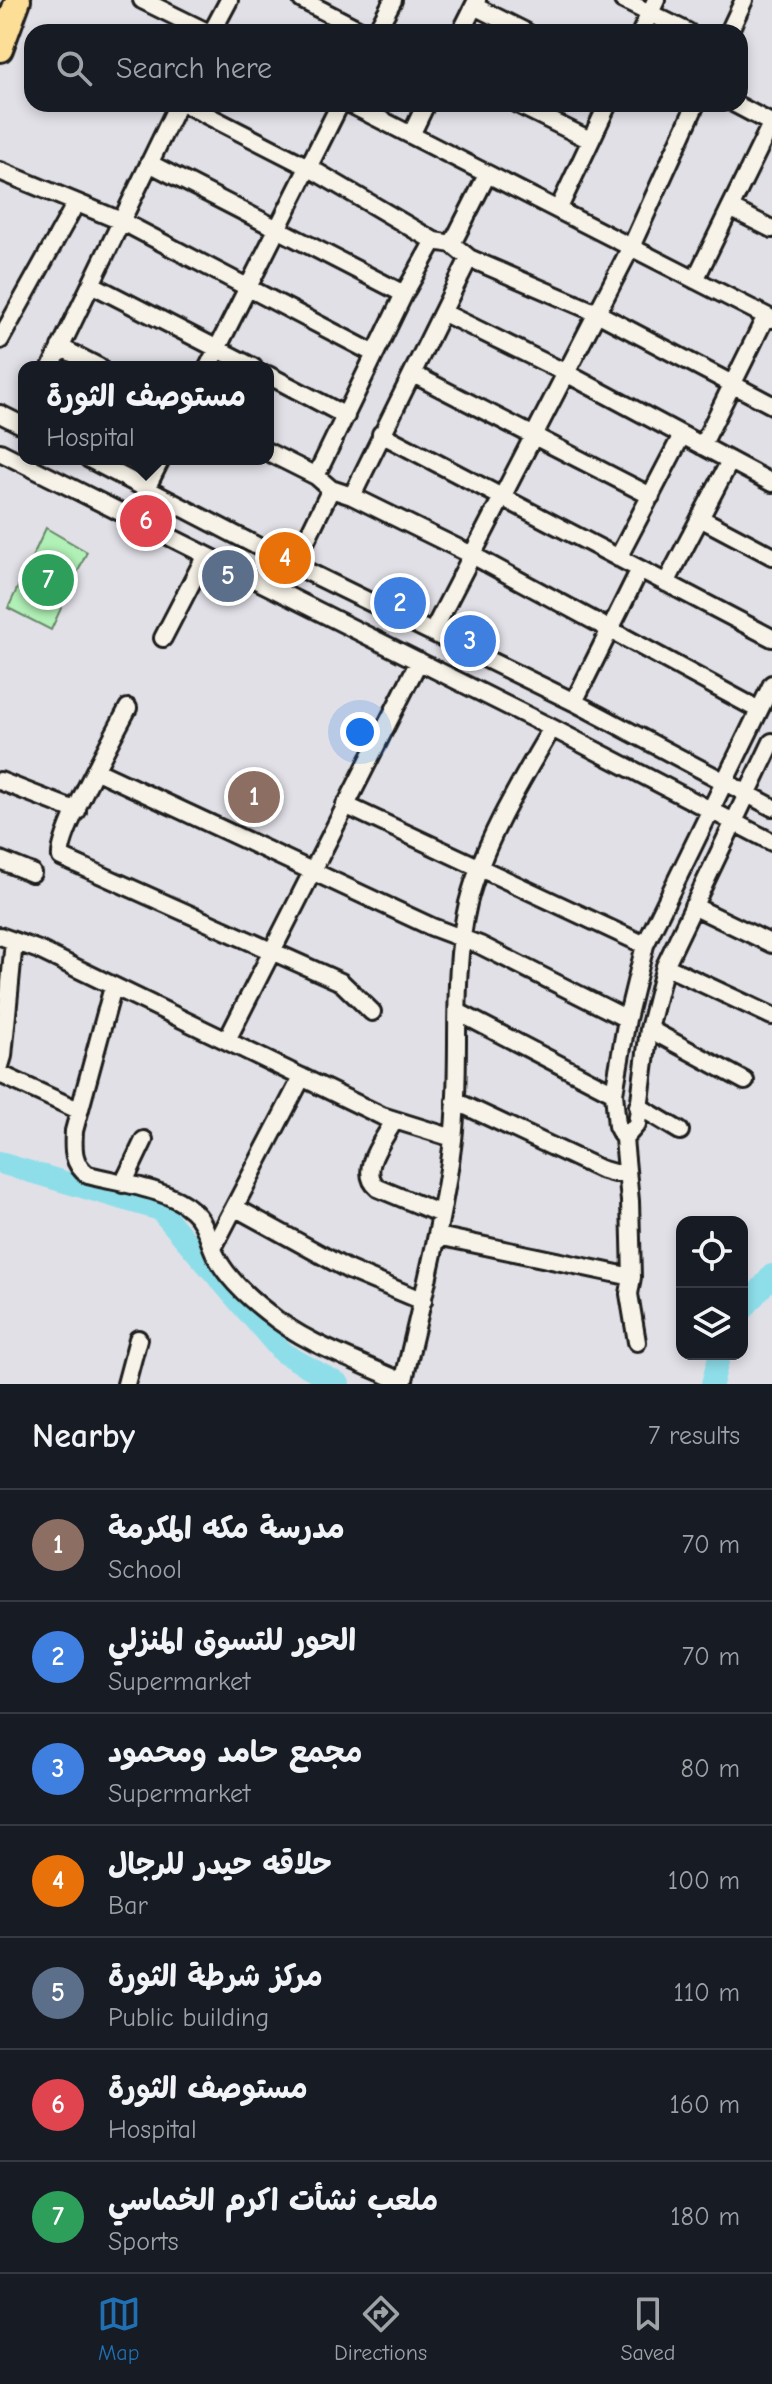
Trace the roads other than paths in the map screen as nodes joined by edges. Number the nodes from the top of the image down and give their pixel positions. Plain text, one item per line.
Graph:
1 (18, 0) edge
2 (142, 0) edge
3 (229, 0) edge
4 (302, 0) edge
5 (393, 0) edge
6 (623, 0) edge
7 (744, 0) edge
8 (476, 3) edge
9 (653, 7) edge
10 (193, 24) edge
11 (215, 24) edge
12 (348, 24) edge
13 (380, 24) edge
14 (465, 24) edge
15 (512, 24) edge
16 (677, 24) edge
17 (733, 24) edge
18 (0, 49) edge
19 (174, 112) edge
20 (201, 112) edge
21 (336, 112) edge
22 (366, 112) edge
23 (422, 112) edge
24 (533, 112) edge
25 (604, 112) edge
26 (692, 112) edge
27 (748, 112) edge
28 (771, 126) edge
29 (411, 135) junction
30 (590, 140) junction
31 (149, 163) junction
32 (308, 167) junction
33 (0, 171) edge
34 (487, 175) junction
35 (76, 203) junction
36 (730, 208) junction
37 (558, 210) junction
38 (121, 221) junction
39 (277, 228) junction
40 (772, 229) edge
41 (434, 241) junction
42 (452, 244) junction
43 (631, 247) junction
44 (469, 258) junction
45 (695, 280) junction
46 (91, 284) junction
47 (247, 289) junction
48 (404, 294) junction
49 (444, 313) junction
50 (597, 313) junction
51 (769, 318) edge
52 (0, 340) edge
53 (60, 347) junction
54 (217, 348) junction
55 (375, 354) junction
56 (54, 361) edge
57 (87, 361) edge
58 (211, 361) edge
59 (242, 361) edge
60 (566, 373) junction
61 (413, 374) junction
62 (274, 378) edge
63 (732, 384) junction
64 (772, 405) edge
65 (346, 416) junction
66 (381, 434) junction
67 (682, 435) junction
68 (533, 437) junction
69 (702, 446) junction
70 (0, 452) edge
71 (274, 455) edge
72 (18, 461) edge
73 (730, 461) junction
74 (26, 465) edge
75 (100, 465) edge
76 (158, 465) edge
77 (316, 476) junction
78 (772, 483) edge
79 (146, 489) junction
80 (331, 489) junction
81 (352, 496) junction
82 (651, 496) junction
83 (502, 497) junction
84 (700, 518) junction
85 (206, 555) junction
86 (472, 555) junction
87 (772, 556) edge
88 (618, 558) junction
89 (290, 562) junction
90 (640, 569) junction
91 (666, 583) junction
92 (269, 587) junction
93 (610, 630) junction
94 (433, 631) junction
95 (163, 638) dead end
96 (772, 638) edge
97 (419, 661) junction
98 (772, 684) edge
99 (574, 702) junction
100 (128, 708) dead end
101 (759, 710) junction
102 (552, 728) junction
103 (772, 742) edge
104 (97, 771) junction
105 (0, 781) edge
106 (723, 782) junction
107 (746, 794) junction
108 (345, 805) junction
109 (772, 807) edge
110 (709, 810) junction
111 (77, 811) junction
112 (732, 822) junction
113 (772, 842) edge
114 (0, 860) edge
115 (312, 870) junction
116 (480, 870) junction
117 (32, 873) dead end
118 (693, 906) junction
119 (463, 938) junction
120 (7, 939) edge
121 (772, 944) edge
122 (645, 945) junction
123 (270, 951) junction
124 (665, 966) junction
125 (113, 987) junction
126 (372, 1012) dead end
127 (458, 1012) junction
128 (772, 1016) edge
129 (627, 1019) junction
130 (649, 1029) junction
131 (227, 1040) junction
132 (0, 1066) edge
133 (0, 1074) edge
134 (302, 1077) junction
135 (745, 1081) dead end
136 (614, 1093) junction
137 (455, 1101) junction
138 (638, 1106) junction
139 (78, 1110) junction
140 (394, 1121) junction
141 (680, 1131) dead end
142 (453, 1138) junction
143 (624, 1139) junction
144 (144, 1140) dead end
145 (626, 1173) junction
146 (123, 1184) junction
147 (236, 1208) junction
148 (441, 1214) junction
149 (438, 1236) junction
150 (213, 1248) junction
151 (632, 1277) junction
152 (423, 1301) junction
153 (138, 1339) dead end
154 (637, 1342) dead end
155 (403, 1383) edge
156 (126, 1384) edge

1 - 18 highway
2 - 10 street
3 - 11 street
4 - 12 street
5 - 13 street
6 - 9 street
7 - 17 street
8 - 14 street
8 - 15 street
9 - 16 street
19 - 31 street
20 - 32 street
21 - 32 street
22 - 29 street
23 - 29 street
24 - 30 street
25 - 30 street
26 - 43 street
27 - 28 street
28 - 36 street
29 - 34 street
30 - 37 street
31 - 38 street
31 - 39 street
32 - 39 street
32 - 41 street
33 - 35 street
34 - 37 street
34 - 42 street
35 - 38 street
35 - 52 street
36 - 40 street
36 - 45 street
37 - 43 street
38 - 46 street
38 - 47 street
39 - 47 street
39 - 48 street
41 - 42 street
41 - 48 street
42 - 44 street
43 - 45 street
43 - 50 street
44 - 49 street
44 - 50 street
45 - 51 street
46 - 53 street
46 - 54 street
47 - 54 street
47 - 55 street
48 - 55 street
49 - 60 street
49 - 61 street
50 - 60 street
50 - 63 street
51 - 63 street
53 - 56 street
53 - 57 street
54 - 58 street
54 - 59 street
55 - 65 street
60 - 67 street
60 - 68 street
61 - 66 street
61 - 68 street
62 - 65 street
63 - 64 street
63 - 69 street
65 - 77 street
66 - 81 street
66 - 83 street
67 - 69 street
67 - 82 street
68 - 82 street
68 - 83 street
69 - 73 street
70 - 72 street
71 - 77 street
73 - 78 street
73 - 84 street
74 - 85 street
75 - 79 street
76 - 79 street
77 - 80 street
79 - 89 street
80 - 81 street
80 - 89 street
81 - 86 street
82 - 88 street
83 - 86 street
83 - 88 street
84 - 87 street
84 - 91 street
85 - 92 street
85 - 95 street
86 - 93 street
86 - 94 street
88 - 90 street
89 - 92 street
89 - 94 street
90 - 91 street
90 - 93 street
91 - 96 street
92 - 97 street
93 - 99 street
93 - 101 street
94 - 99 street
97 - 102 street
97 - 108 street
98 - 101 street
99 - 106 street
100 - 104 street
101 - 106 street
102 - 110 street
102 - 116 street
103 - 107 street
104 - 111 street
104 - 115 street
105 - 111 street
106 - 107 street
106 - 110 street
107 - 109 street
107 - 112 street
108 - 115 street
108 - 116 street
110 - 112 street
110 - 122 street
111 - 123 street
112 - 113 street
112 - 118 street
114 - 117 street
115 - 119 street
115 - 123 street
116 - 119 street
116 - 122 street
118 - 121 street
118 - 124 street
119 - 127 street
119 - 129 street
120 - 125 street
120 - 132 street
122 - 129 street
123 - 126 street
123 - 131 street
124 - 128 street
124 - 130 street
125 - 131 street
125 - 139 street
127 - 136 street
127 - 137 street
129 - 136 street
130 - 135 street
130 - 138 street
131 - 134 street
133 - 139 street
134 - 140 street
134 - 147 street
136 - 143 street
137 - 142 street
137 - 145 street
138 - 141 street
138 - 143 street
139 - 146 street
140 - 142 street
140 - 148 street
142 - 148 street
143 - 145 street
144 - 146 street
145 - 151 street
146 - 150 street
147 - 150 street
147 - 152 street
148 - 149 street
149 - 151 street
149 - 152 street
150 - 155 street
151 - 154 street
152 - 155 street
153 - 156 street

